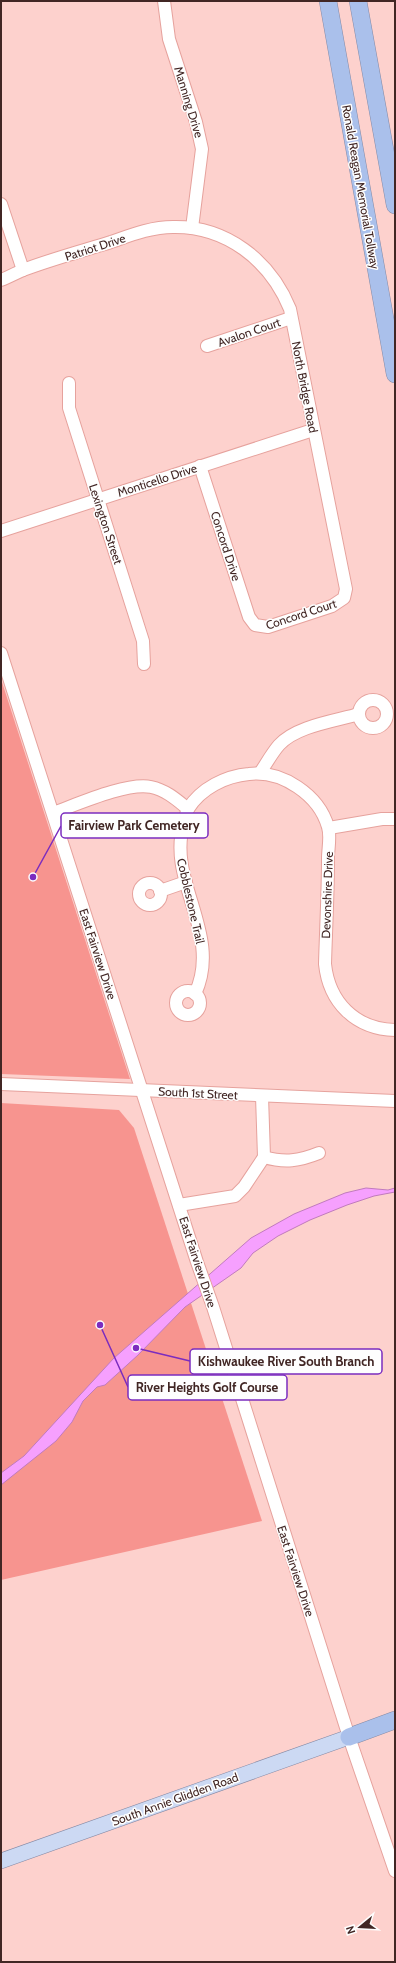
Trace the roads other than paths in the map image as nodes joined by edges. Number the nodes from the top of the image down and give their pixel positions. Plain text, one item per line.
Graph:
1 (164, 1) edge
2 (328, 1) edge
3 (358, 1) edge
4 (1, 204) edge
5 (395, 205) edge
6 (192, 228) junction
7 (23, 270) junction
8 (1, 280) edge
9 (291, 318) junction
10 (207, 346) dead end
11 (395, 374) edge
12 (69, 383) dead end
13 (313, 430) junction
14 (200, 466) junction
15 (98, 500) junction
16 (1, 531) edge
17 (345, 595) joint
18 (255, 625) joint
19 (1, 653) edge
20 (144, 664) dead end
21 (359, 714) dead end
22 (260, 773) junction
23 (188, 809) junction
24 (53, 813) junction
25 (395, 819) edge
26 (329, 828) junction
27 (186, 882) junction
28 (160, 891) dead end
29 (195, 994) dead end
30 (395, 1030) edge
31 (1, 1084) edge
32 (142, 1090) junction
33 (262, 1096) junction
34 (395, 1101) edge
35 (319, 1153) dead end
36 (264, 1157) junction
37 (180, 1205) junction
38 (395, 1720) edge
39 (395, 1730) edge
40 (349, 1737) junction
41 (1, 1861) edge
42 (395, 1871) edge

1 - 6 street, Manning Drive
2 - 11 highway, Ronald Reagan Memorial Tollway
3 - 5 highway
4 - 7 street
6 - 7 street, Patriot Drive
6 - 9 street, North Bridge Road
7 - 8 street, Patriot Drive
9 - 10 street, Avalon Court
9 - 13 street, North Bridge Road
12 - 15 street, Lexington Street
13 - 14 street, Monticello Drive
13 - 17 street, North Bridge Road
14 - 15 street, Monticello Drive
14 - 18 street, Concord Drive
15 - 16 street, Monticello Drive
15 - 20 street, Lexington Street
17 - 18 street, Concord Court
19 - 24 street, East Fairview Drive
21 - 22 street
22 - 23 street, Devonshire Drive
22 - 26 street, Devonshire Drive
23 - 24 street
23 - 27 street, Cobblestone Trail
24 - 32 street, East Fairview Drive
25 - 26 street
26 - 30 street, Devonshire Drive
27 - 28 street
27 - 29 street, Cobblestone Trail
31 - 32 street, South 1st Street
32 - 33 street, South 1st Street
32 - 37 street, East Fairview Drive
33 - 34 street, South 1st Street
33 - 36 street
35 - 36 street
36 - 37 street
37 - 40 street, East Fairview Drive
38 - 40 highway
39 - 40 highway
40 - 41 main road, South Annie Glidden Road
40 - 42 street, East Fairview Drive

